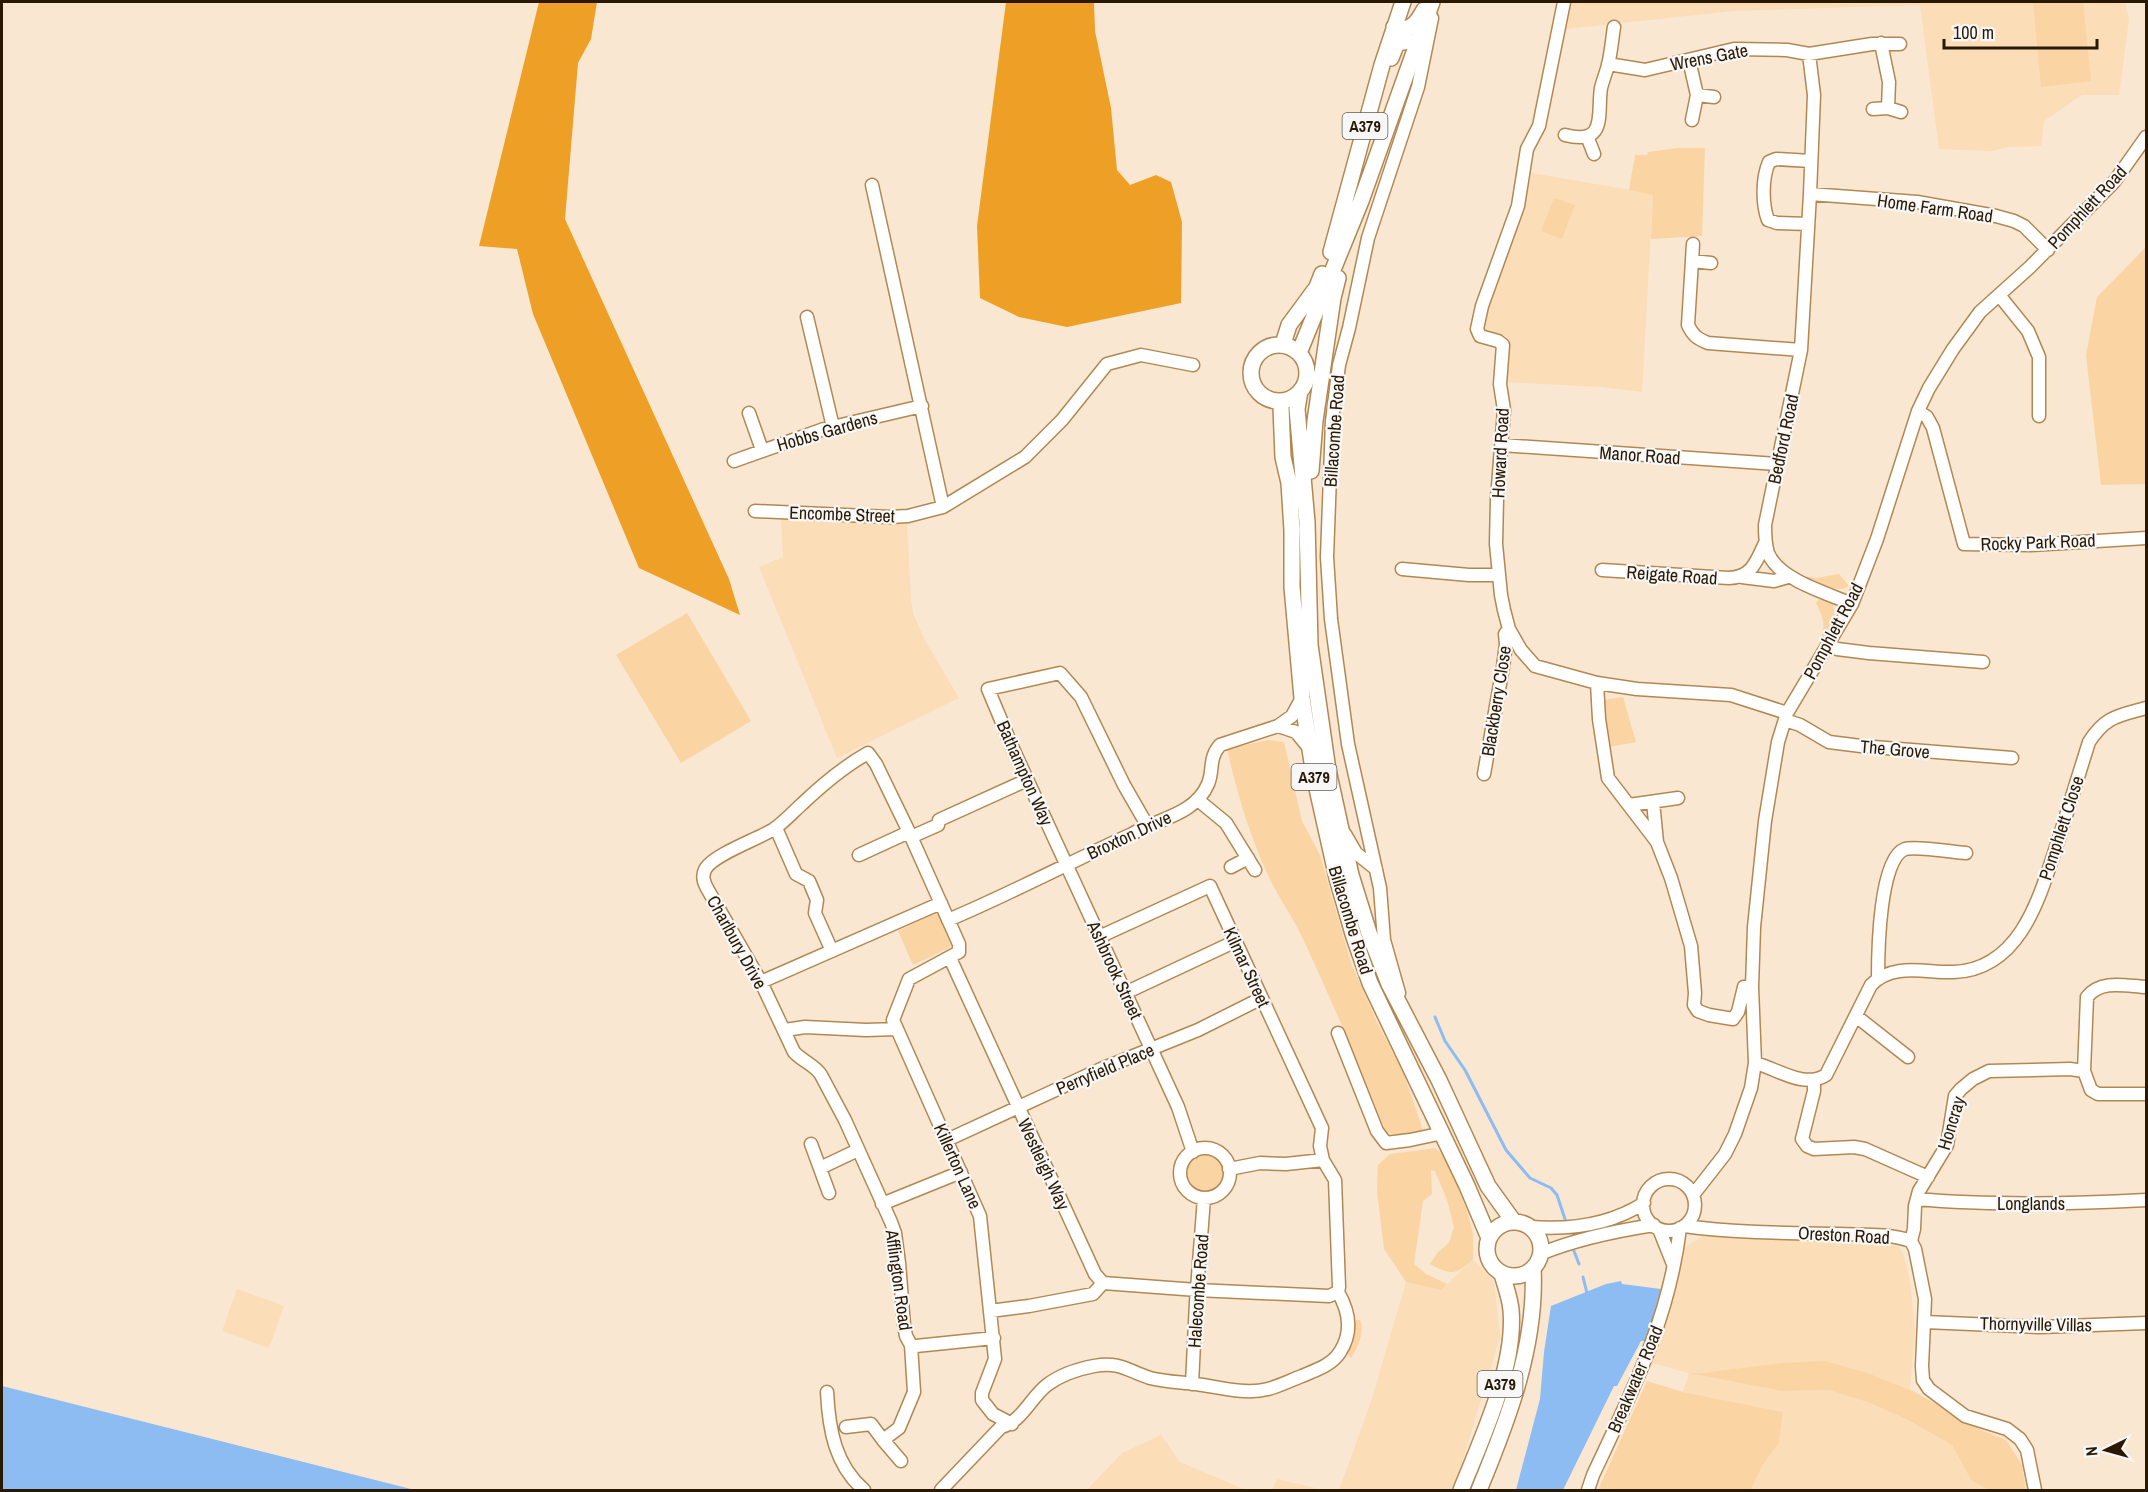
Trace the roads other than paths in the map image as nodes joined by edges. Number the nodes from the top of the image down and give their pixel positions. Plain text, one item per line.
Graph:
1 (1403, 2) edge
2 (1431, 2) edge
3 (1564, 2) edge
4 (1394, 27) junction
5 (1614, 27) dead end
6 (1881, 43) junction
7 (1900, 44) dead end
8 (1421, 50) junction
9 (1809, 54) junction
10 (1689, 60) junction
11 (1608, 64) junction
12 (1697, 95) junction
13 (1714, 97) dead end
14 (1373, 99) junction
15 (1873, 109) dead end
16 (1692, 120) dead end
17 (1565, 135) dead end
18 (1587, 136) junction
19 (2146, 137) edge
20 (1594, 154) dead end
21 (1811, 161) junction
22 (872, 185) dead end
23 (1810, 194) junction
24 (1355, 213) junction
25 (1808, 224) junction
26 (1694, 244) dead end
27 (2048, 250) junction
28 (1692, 261) junction
29 (1711, 263) dead end
30 (1999, 295) junction
31 (807, 317) dead end
32 (1283, 344) junction
33 (1801, 350) junction
34 (1299, 353) junction
35 (1193, 365) dead end
36 (1300, 391) junction
37 (1278, 401) junction
38 (923, 410) junction
39 (1918, 411) junction
40 (749, 413) dead end
41 (2039, 416) dead end
42 (833, 426) junction
43 (1502, 445) junction
44 (762, 450) junction
45 (734, 461) dead end
46 (1777, 464) junction
47 (943, 507) junction
48 (755, 511) dead end
49 (1307, 522) junction
50 (2146, 538) edge
51 (1765, 543) junction
52 (1402, 569) dead end
53 (1602, 570) dead end
54 (1498, 575) junction
55 (1742, 577) junction
56 (1788, 577) junction
57 (1852, 604) junction
58 (1509, 629) junction
59 (1828, 644) junction
60 (1983, 662) dead end
61 (1597, 683) junction
62 (1302, 698) junction
63 (2146, 708) edge
64 (1786, 717) junction
65 (1278, 726) junction
66 (1309, 748) junction
67 (2012, 758) dead end
68 (1484, 774) dead end
69 (1027, 780) junction
70 (1678, 798) dead end
71 (1198, 801) junction
72 (1653, 802) junction
73 (1629, 805) junction
74 (1339, 823) junction
75 (1147, 825) junction
76 (776, 828) junction
77 (910, 834) junction
78 (1657, 842) junction
79 (1966, 854) dead end
80 (859, 855) dead end
81 (1248, 858) junction
82 (1064, 861) junction
83 (1231, 867) dead end
84 (1376, 869) junction
85 (1255, 870) dead end
86 (941, 903) junction
87 (948, 920) junction
88 (1099, 937) junction
89 (1236, 941) junction
90 (832, 951) junction
91 (950, 958) junction
92 (1878, 978) junction
93 (761, 982) junction
94 (1752, 987) junction
95 (2146, 987) edge
96 (1125, 993) junction
97 (1262, 998) junction
98 (1404, 1009) junction
99 (1856, 1016) junction
100 (896, 1029) junction
101 (785, 1030) junction
102 (1338, 1034) dead end
103 (1152, 1049) junction
104 (1908, 1057) dead end
105 (1755, 1063) junction
106 (2084, 1071) junction
107 (1814, 1080) junction
108 (2146, 1094) edge
109 (1018, 1107) junction
110 (1443, 1133) junction
111 (947, 1140) junction
112 (811, 1144) dead end
113 (858, 1150) junction
114 (1193, 1152) junction
115 (1323, 1160) junction
116 (1714, 1166) junction
117 (820, 1168) junction
118 (1229, 1169) junction
119 (961, 1172) junction
120 (1928, 1177) junction
121 (1681, 1182) junction
122 (829, 1193) dead end
123 (1204, 1198) junction
124 (2146, 1200) edge
125 (1694, 1202) junction
126 (1916, 1202) junction
127 (1644, 1203) junction
128 (882, 1204) junction
129 (1514, 1222) junction
130 (1530, 1227) junction
131 (1656, 1227) junction
132 (1682, 1227) junction
133 (1717, 1230) junction
134 (1913, 1235) junction
135 (1489, 1238) junction
136 (1536, 1261) junction
137 (1673, 1264) junction
138 (1502, 1274) junction
139 (1103, 1283) junction
140 (1197, 1290) junction
141 (1338, 1292) junction
142 (990, 1311) junction
143 (1925, 1323) junction
144 (2146, 1323) edge
145 (994, 1338) junction
146 (911, 1345) junction
147 (1192, 1384) junction
148 (827, 1392) dead end
149 (1012, 1424) junction
150 (1487, 1424) junction
151 (846, 1428) dead end
152 (1503, 1430) junction
153 (883, 1440) junction
154 (901, 1461) dead end
155 (864, 1491) edge
156 (941, 1491) edge
157 (1461, 1491) edge
158 (1479, 1491) edge
159 (1588, 1491) edge
160 (2035, 1491) edge

1 - 4 main road, A379
2 - 4 main road, A379
2 - 8 main road, Billacombe Road / A379
3 - 43 street, Howard Road
4 - 14 main road, A379
5 - 11 street
6 - 7 street, Wrens Gate
6 - 9 street, Wrens Gate
6 - 15 street
8 - 14 main road, A379
8 - 24 main road, Billacombe Road / A379
8 - 84 street, Billacombe Road
9 - 10 street, Wrens Gate
9 - 21 street, Bedford Road
10 - 11 street, Wrens Gate
10 - 12 street
11 - 18 street
12 - 13 street
12 - 16 street
14 - 32 main road, A379
17 - 18 street
18 - 20 street
19 - 27 street, Pomphlett Road
21 - 23 street, Bedford Road
21 - 25 street
22 - 38 street
23 - 25 street, Bedford Road
23 - 27 street, Home Farm Road
24 - 34 main road, Billacombe Road / A379
24 - 49 main road, Billacombe Road
25 - 33 street, Bedford Road
26 - 28 street
27 - 30 street, Pomphlett Road
28 - 29 street
28 - 33 street
30 - 39 street, Pomphlett Road
30 - 41 street
31 - 42 street
32 - 34 main road
32 - 37 main road
33 - 46 street, Bedford Road
34 - 36 main road, Billacombe Road / A379
35 - 47 street, Encombe Street
36 - 37 main road, Billacombe Road
36 - 49 main road, Billacombe Road / A379
37 - 62 main road, Billacombe Road / A379
38 - 42 street, Hobbs Gardens
38 - 47 street
39 - 50 street, Rocky Park Road
39 - 57 street, Pomphlett Road
40 - 44 street
42 - 44 street, Hobbs Gardens
43 - 46 street, Manor Road
43 - 54 street, Howard Road
44 - 45 street, Hobbs Gardens
46 - 51 street, Bedford Road
47 - 48 street, Encombe Street
49 - 74 main road, Billacombe Road / A379
51 - 55 street, Reigate Road
51 - 56 street
52 - 54 street
53 - 55 street, Reigate Road
54 - 58 street, Howard Road
55 - 56 street, Reigate Road
56 - 57 street
57 - 59 street, Pomphlett Road
58 - 61 street, Howard Road
58 - 68 street, Blackberry Close
59 - 60 street
59 - 64 street, Pomphlett Road
61 - 64 street, Howard Road
61 - 73 street
62 - 65 street
62 - 66 main road, Billacombe Road / A379
63 - 92 street, Pomphlett Close
64 - 67 street, The Grove
64 - 94 street, Pomphlett Road
65 - 66 street
65 - 71 street
66 - 110 main road, Billacombe Road / A379
69 - 75 street, Bathampton Way
69 - 77 street
69 - 82 street, Bathampton Way
70 - 72 street
71 - 75 street, Broxton Drive
71 - 81 street
72 - 73 street
72 - 78 street
73 - 78 street
74 - 84 street, Billacombe Road
74 - 98 main road, Billacombe Road / A379
75 - 82 street, Broxton Drive
76 - 77 street, Charlbury Drive
76 - 90 street
76 - 93 street, Charlbury Drive
77 - 80 street
77 - 86 street
78 - 94 street
79 - 92 street
81 - 83 street
81 - 85 street
82 - 87 street, Broxton Drive
82 - 88 street, Ashbrook Street
84 - 98 street, Billacombe Road
86 - 87 street
86 - 90 street
87 - 91 street
88 - 89 street, Kilmar Street
88 - 96 street, Ashbrook Street
89 - 96 street
89 - 97 street, Kilmar Street
90 - 93 street
91 - 100 street
91 - 109 street, Westleigh Way
92 - 99 street
93 - 101 street, Charlbury Drive
94 - 105 street, Pomphlett Road
95 - 106 street
96 - 103 street, Ashbrook Street
97 - 103 street, Perryfield Place
97 - 115 street, Kilmar Street
98 - 129 main road, Billacombe Road / A379
99 - 104 street
99 - 107 street
100 - 101 street
100 - 111 street, Killerton Lane
101 - 113 street, Afflington Road
102 - 110 street
103 - 109 street, Perryfield Place
103 - 114 street, Ashbrook Street
105 - 107 street
105 - 116 street, Pomphlett Road
106 - 108 street
106 - 120 street, Honcray
107 - 120 street
109 - 111 street, Perryfield Place
109 - 139 street, Westleigh Way
110 - 135 main road, Billacombe Road / A379
111 - 119 street, Killerton Lane
112 - 117 street
113 - 117 street
113 - 128 street, Afflington Road
114 - 118 street
114 - 123 street
115 - 118 street
115 - 141 street, Kilmar Street
116 - 121 street, Pomphlett Road
116 - 125 street, Pomphlett Road
117 - 122 street
118 - 123 street
119 - 128 street
119 - 142 street, Killerton Lane
120 - 126 street, Honcray
121 - 125 street
121 - 127 street
123 - 140 street, Halecombe Road
124 - 126 street, Longlands
125 - 132 street
125 - 133 street
126 - 134 street, Honcray
127 - 130 street
127 - 131 street
128 - 146 street, Afflington Road
129 - 130 main road
129 - 135 main road
130 - 136 main road, A379
131 - 132 street
131 - 136 street
131 - 137 street
132 - 133 street, Oreston Road
132 - 137 street, Breakwater Road
133 - 134 street, Oreston Road
134 - 143 street, Oreston Road
135 - 138 main road, A379
136 - 138 main road
136 - 152 main road, A379
137 - 159 street, Breakwater Road
138 - 150 main road, A379
139 - 140 street
139 - 142 street
140 - 141 street
140 - 147 street, Halecombe Road
141 - 147 street
142 - 145 street, Killerton Lane
143 - 144 street, Thornyville Villas
143 - 160 street, Oreston Road
145 - 146 street, Afflington Road
145 - 149 street, Killerton Lane
146 - 153 street
147 - 149 street
148 - 155 street
149 - 156 street
150 - 152 main road, A379
150 - 157 main road, A379
151 - 153 street
152 - 158 main road, A379
153 - 154 street

